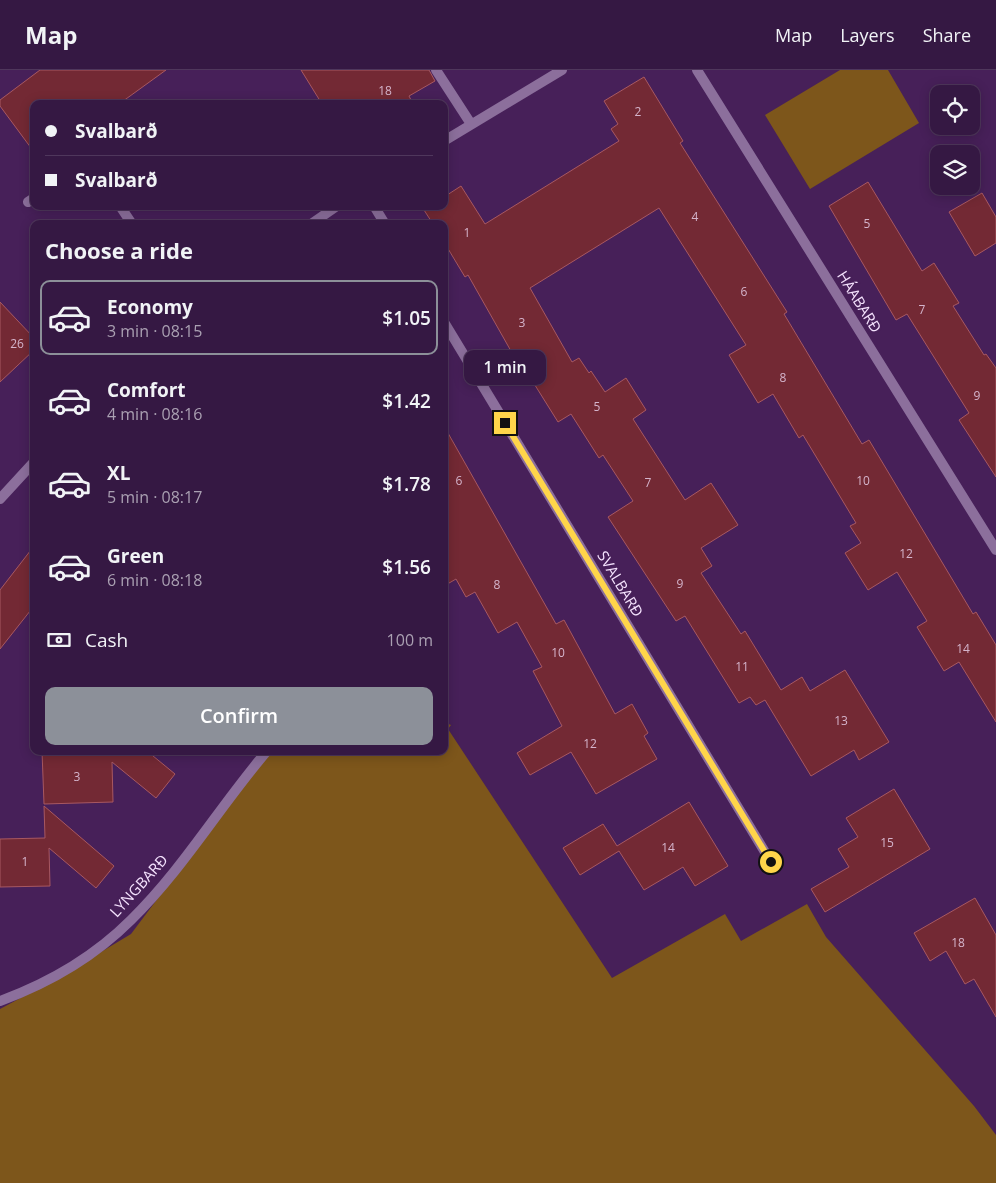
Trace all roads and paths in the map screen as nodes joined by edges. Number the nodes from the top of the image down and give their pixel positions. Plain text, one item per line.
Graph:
1 (436, 70) edge
2 (562, 70) edge
3 (697, 70) edge
4 (471, 124) junction
5 (448, 138) edge
6 (331, 210) edge
7 (317, 220) edge
8 (448, 329) edge
9 (30, 466) edge
10 (0, 500) edge
11 (996, 550) edge
12 (264, 755) edge
13 (771, 862) dead end
14 (0, 1001) edge

1 - 4 street
2 - 4 street
3 - 11 street, HÁABARÐ
4 - 5 street
6 - 7 street
8 - 13 street, SVALBARÐ
9 - 10 street
12 - 14 street, LYNGBARÐ

